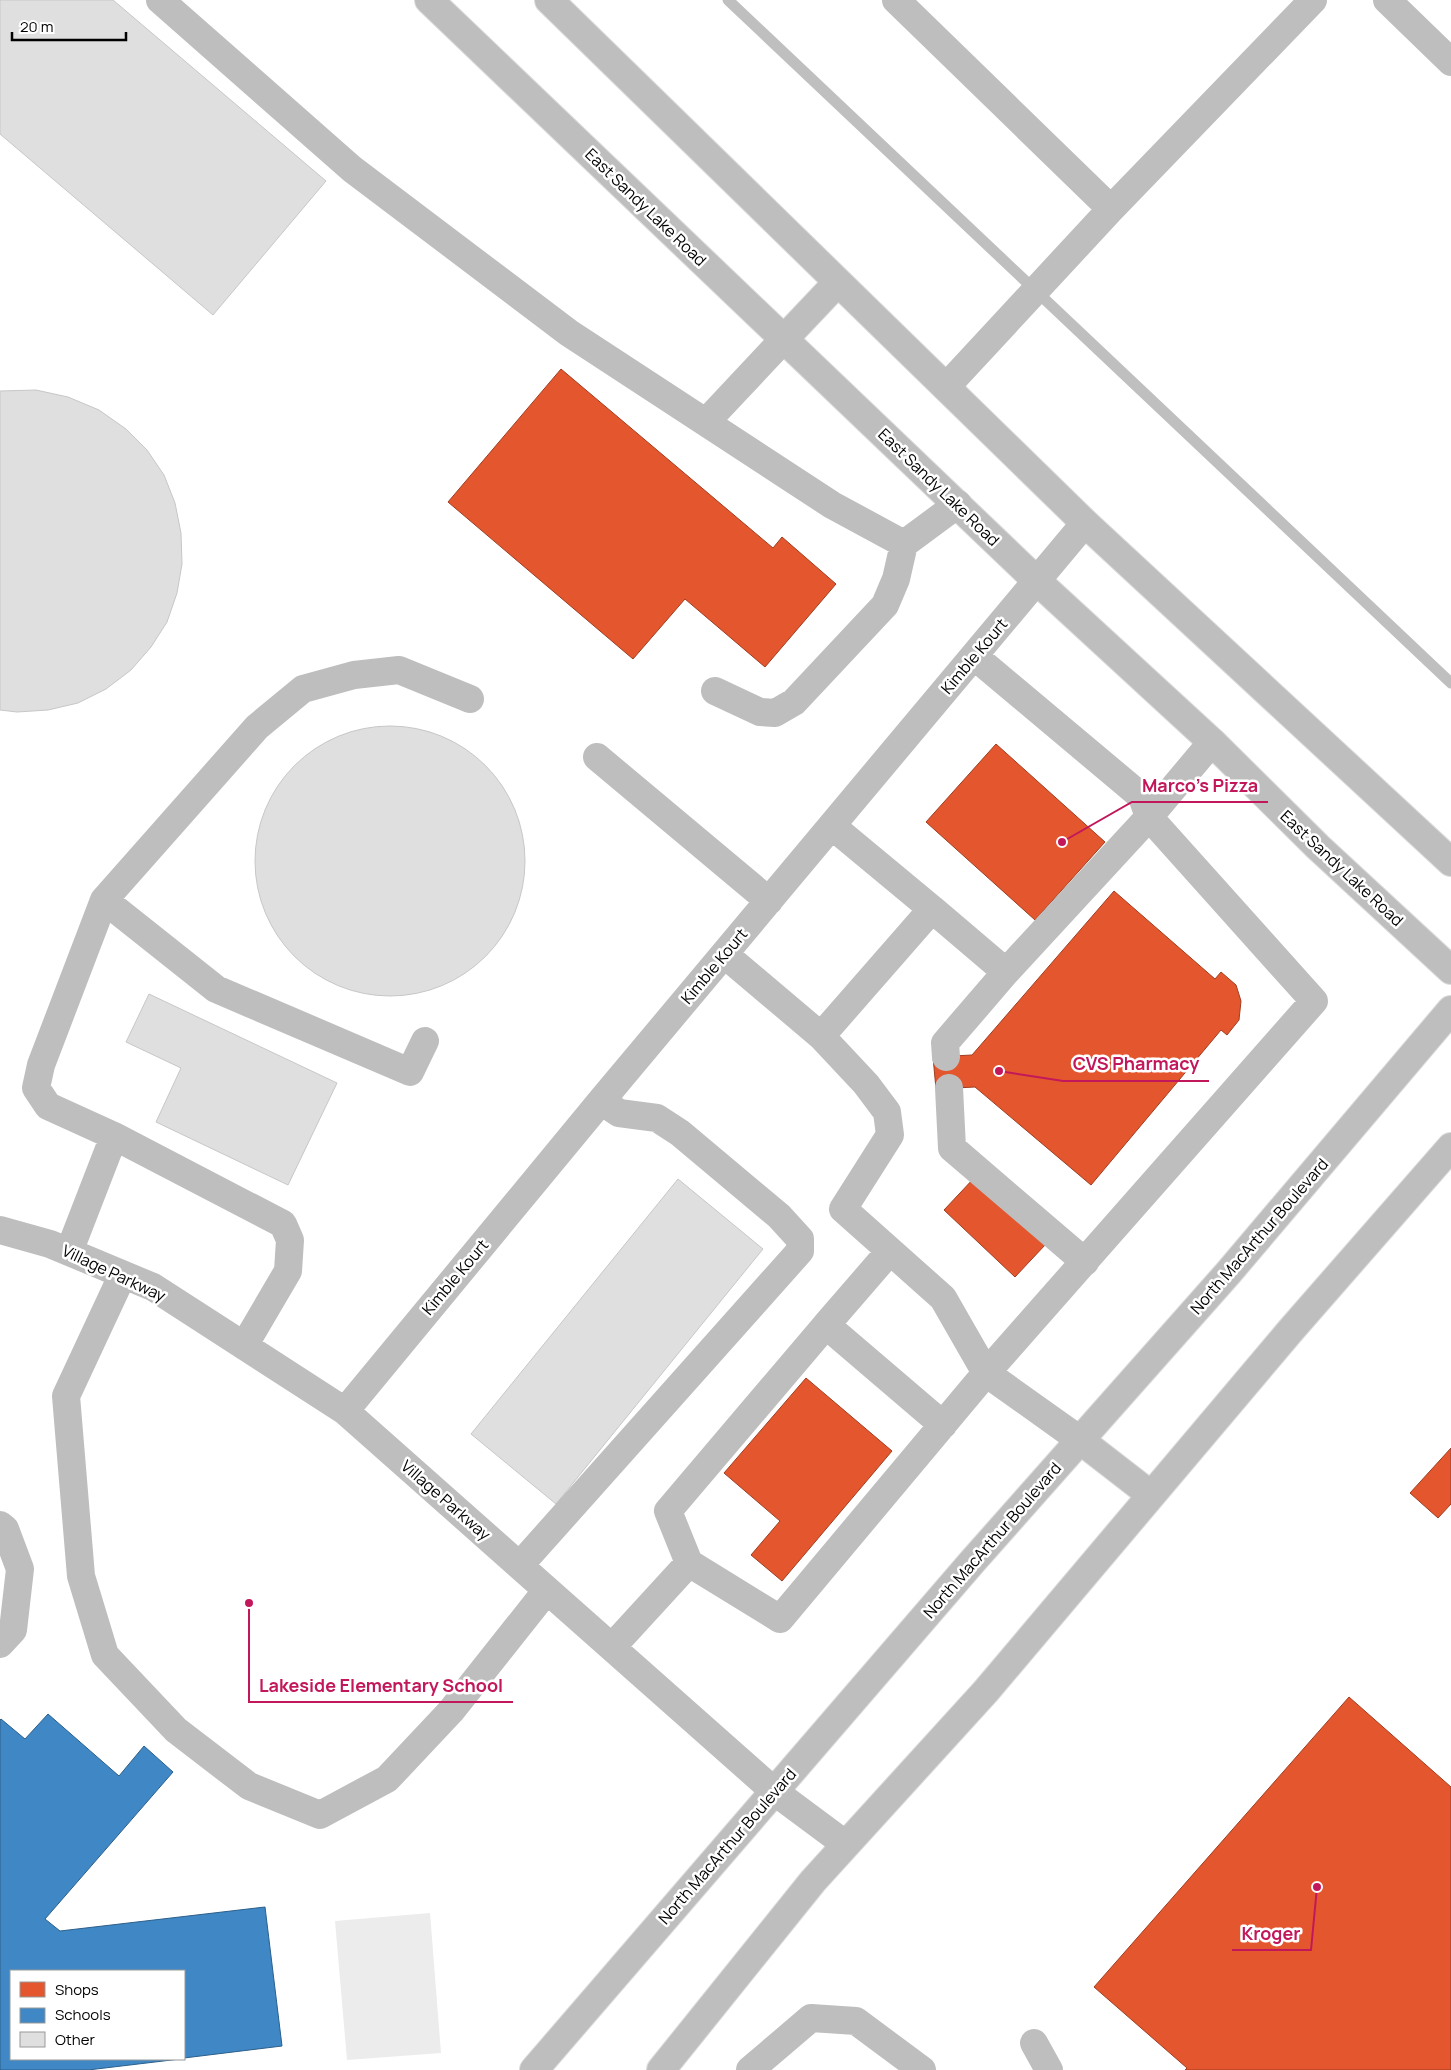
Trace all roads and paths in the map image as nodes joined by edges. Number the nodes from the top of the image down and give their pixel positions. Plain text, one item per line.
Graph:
1 (160, 0) edge
2 (549, 0) edge
3 (896, 0) edge
4 (1313, 0) edge
5 (1388, 0) edge
6 (434, 2) edge
7 (1451, 62) edge
8 (1111, 210) junction
9 (838, 282) junction
10 (784, 339) junction
11 (946, 387) junction
12 (706, 422) junction
13 (958, 504) junction
14 (1085, 523) junction
15 (904, 544) junction
16 (1037, 581) junction
17 (974, 656) junction
18 (715, 691) dead end
19 (470, 699) dead end
20 (1212, 742) junction
21 (597, 757) dead end
22 (1149, 817) junction
23 (832, 826) junction
24 (1451, 862) edge
25 (104, 900) junction
26 (769, 901) junction
27 (932, 909) junction
28 (724, 954) junction
29 (1451, 970) edge
30 (1006, 972) junction
31 (1451, 1010) edge
32 (822, 1036) junction
33 (425, 1041) dead end
34 (946, 1057) dead end
35 (949, 1088) dead end
36 (601, 1101) junction
37 (114, 1136) junction
38 (1451, 1147) edge
39 (0, 1230) edge
40 (890, 1251) junction
41 (69, 1252) junction
42 (1085, 1262) junction
43 (122, 1276) junction
44 (826, 1325) junction
45 (244, 1346) junction
46 (986, 1374) junction
47 (345, 1410) junction
48 (943, 1425) junction
49 (1080, 1440) junction
50 (1151, 1496) junction
51 (0, 1525) edge
52 (690, 1562) junction
53 (520, 1565) junction
54 (548, 1590) junction
55 (0, 1644) edge
56 (612, 1647) junction
57 (775, 1792) junction
58 (845, 1844) junction
59 (1034, 2043) dead end
60 (534, 2070) edge
61 (661, 2070) edge
62 (750, 2070) edge
63 (922, 2070) edge
64 (1049, 2070) edge

1 - 12 main road
2 - 9 main road
3 - 8 main road
4 - 8 main road
5 - 7 main road
6 - 10 main road, East Sandy Lake Road
8 - 11 main road
9 - 10 main road
9 - 11 main road
10 - 12 main road
10 - 13 main road, East Sandy Lake Road
11 - 14 main road
12 - 15 main road
13 - 15 main road
13 - 16 main road, East Sandy Lake Road
14 - 16 main road, Kimble Kourt
14 - 24 main road
15 - 18 main road
16 - 17 main road, Kimble Kourt
16 - 20 main road, East Sandy Lake Road
17 - 22 main road
17 - 23 main road, Kimble Kourt
19 - 25 main road
20 - 22 main road
20 - 29 main road, East Sandy Lake Road
21 - 26 main road
22 - 30 main road
22 - 42 main road
23 - 26 main road, Kimble Kourt
23 - 27 main road
25 - 33 main road
25 - 37 main road
26 - 28 main road, Kimble Kourt
27 - 30 main road
27 - 32 main road
28 - 32 main road
28 - 36 main road, Kimble Kourt
30 - 34 main road
31 - 49 main road, North MacArthur Boulevard
32 - 40 main road
35 - 42 main road
36 - 47 main road, Kimble Kourt
36 - 53 main road
37 - 41 main road
37 - 45 main road
38 - 50 main road
39 - 41 main road, Village Parkway
40 - 44 main road
40 - 46 main road
41 - 43 main road, Village Parkway
42 - 46 main road
43 - 45 main road, Village Parkway
43 - 54 main road
44 - 48 main road
44 - 52 main road
45 - 47 main road, Village Parkway
46 - 48 main road
46 - 49 main road
47 - 53 main road, Village Parkway
48 - 52 main road
49 - 50 main road
49 - 57 main road, North MacArthur Boulevard
50 - 58 main road
51 - 55 main road
52 - 56 main road
53 - 54 main road, Village Parkway
54 - 56 main road, Village Parkway
56 - 57 main road, Village Parkway
57 - 58 main road, Village Parkway
57 - 60 main road, North MacArthur Boulevard
58 - 61 main road
59 - 64 main road
62 - 63 main road

